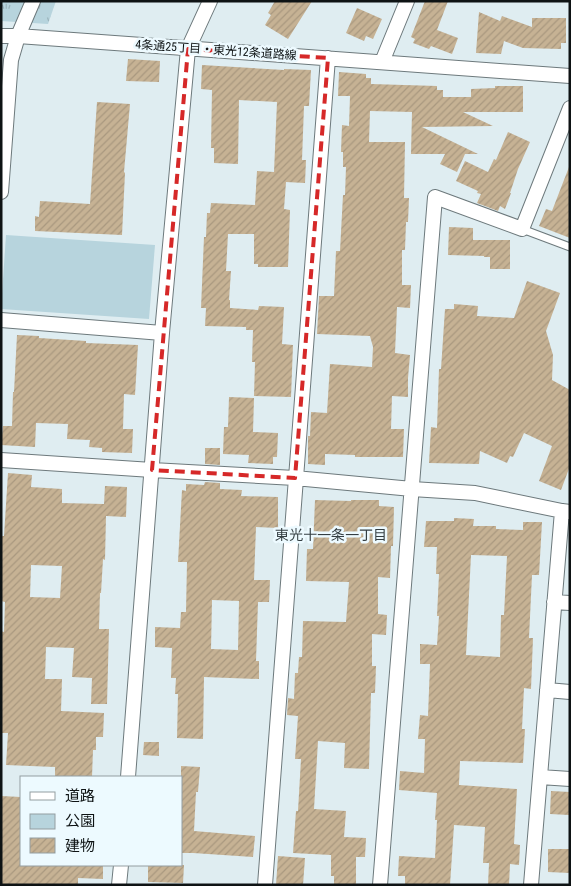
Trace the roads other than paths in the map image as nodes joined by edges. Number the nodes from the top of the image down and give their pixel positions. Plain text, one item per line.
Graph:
1 (33, 1) edge
2 (210, 1) edge
3 (407, 1) edge
4 (8, 36) edge
5 (188, 49) junction
6 (328, 58) junction
7 (382, 62) junction
8 (570, 76) edge
9 (570, 108) edge
10 (1, 192) edge
11 (522, 229) junction
12 (570, 247) edge
13 (1, 320) edge
14 (162, 333) junction
15 (1, 460) edge
16 (152, 470) junction
17 (295, 478) junction
18 (412, 489) junction
19 (566, 511) edge
20 (554, 602) junction
21 (570, 603) edge
22 (547, 690) junction
23 (570, 692) edge
24 (128, 776) edge
25 (540, 776) junction
26 (570, 779) edge
27 (121, 866) edge
28 (119, 885) edge
29 (265, 885) edge
30 (380, 885) edge
31 (530, 885) edge

1 - 4 street
2 - 5 street
3 - 7 street
4 - 5 street, 4条通25丁目・東光12条道路線
4 - 10 street
5 - 6 street, 4条通25丁目・東光12条道路線
5 - 14 street
6 - 7 street, 4条通25丁目・東光12条道路線
6 - 17 street
7 - 8 street, 4条通25丁目・東光12条道路線
9 - 11 street
11 - 12 lane
11 - 18 street
13 - 14 street
14 - 16 street
15 - 16 street
16 - 17 street
16 - 24 street
17 - 18 street
17 - 29 street
18 - 19 street
18 - 30 street
19 - 20 street
20 - 21 street
20 - 22 street
22 - 23 street
22 - 25 street
25 - 26 street
25 - 31 street
27 - 28 street

